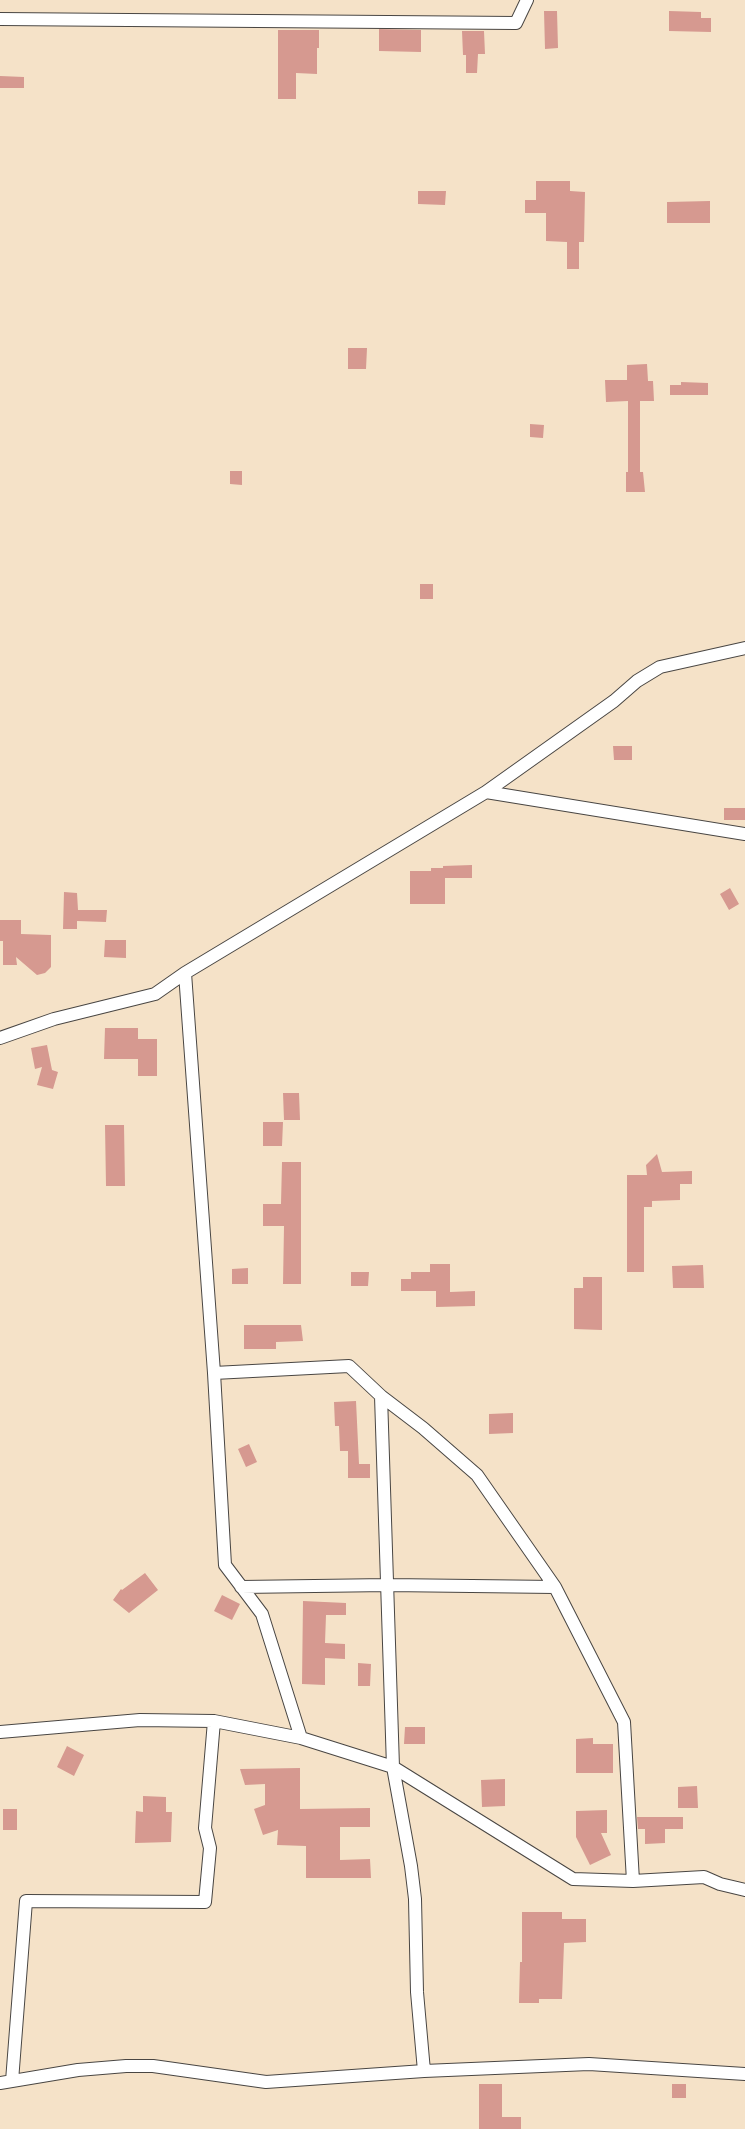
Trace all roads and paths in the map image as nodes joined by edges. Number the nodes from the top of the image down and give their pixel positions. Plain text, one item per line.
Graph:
1 (527, 0) edge
2 (0, 19) edge
3 (745, 648) edge
4 (486, 792) junction
5 (745, 834) edge
6 (185, 973) junction
7 (0, 1038) edge
8 (214, 1373) junction
9 (381, 1396) junction
10 (388, 1585) junction
11 (241, 1587) junction
12 (555, 1587) junction
13 (214, 1721) junction
14 (0, 1732) edge
15 (300, 1738) junction
16 (393, 1767) junction
17 (633, 1881) junction
18 (745, 1890) edge
19 (424, 2071) junction
20 (745, 2074) edge
21 (6, 2082) edge

1 - 2 street
3 - 4 street
4 - 5 street
4 - 6 street
6 - 7 street
6 - 8 street
8 - 9 street
8 - 11 street
9 - 10 street
9 - 12 street
10 - 11 street
10 - 12 street
10 - 16 street
11 - 15 street
12 - 17 street
13 - 14 street
13 - 15 street
13 - 21 street
15 - 16 street
16 - 17 street
16 - 19 street
17 - 18 street
19 - 20 street
19 - 21 street

